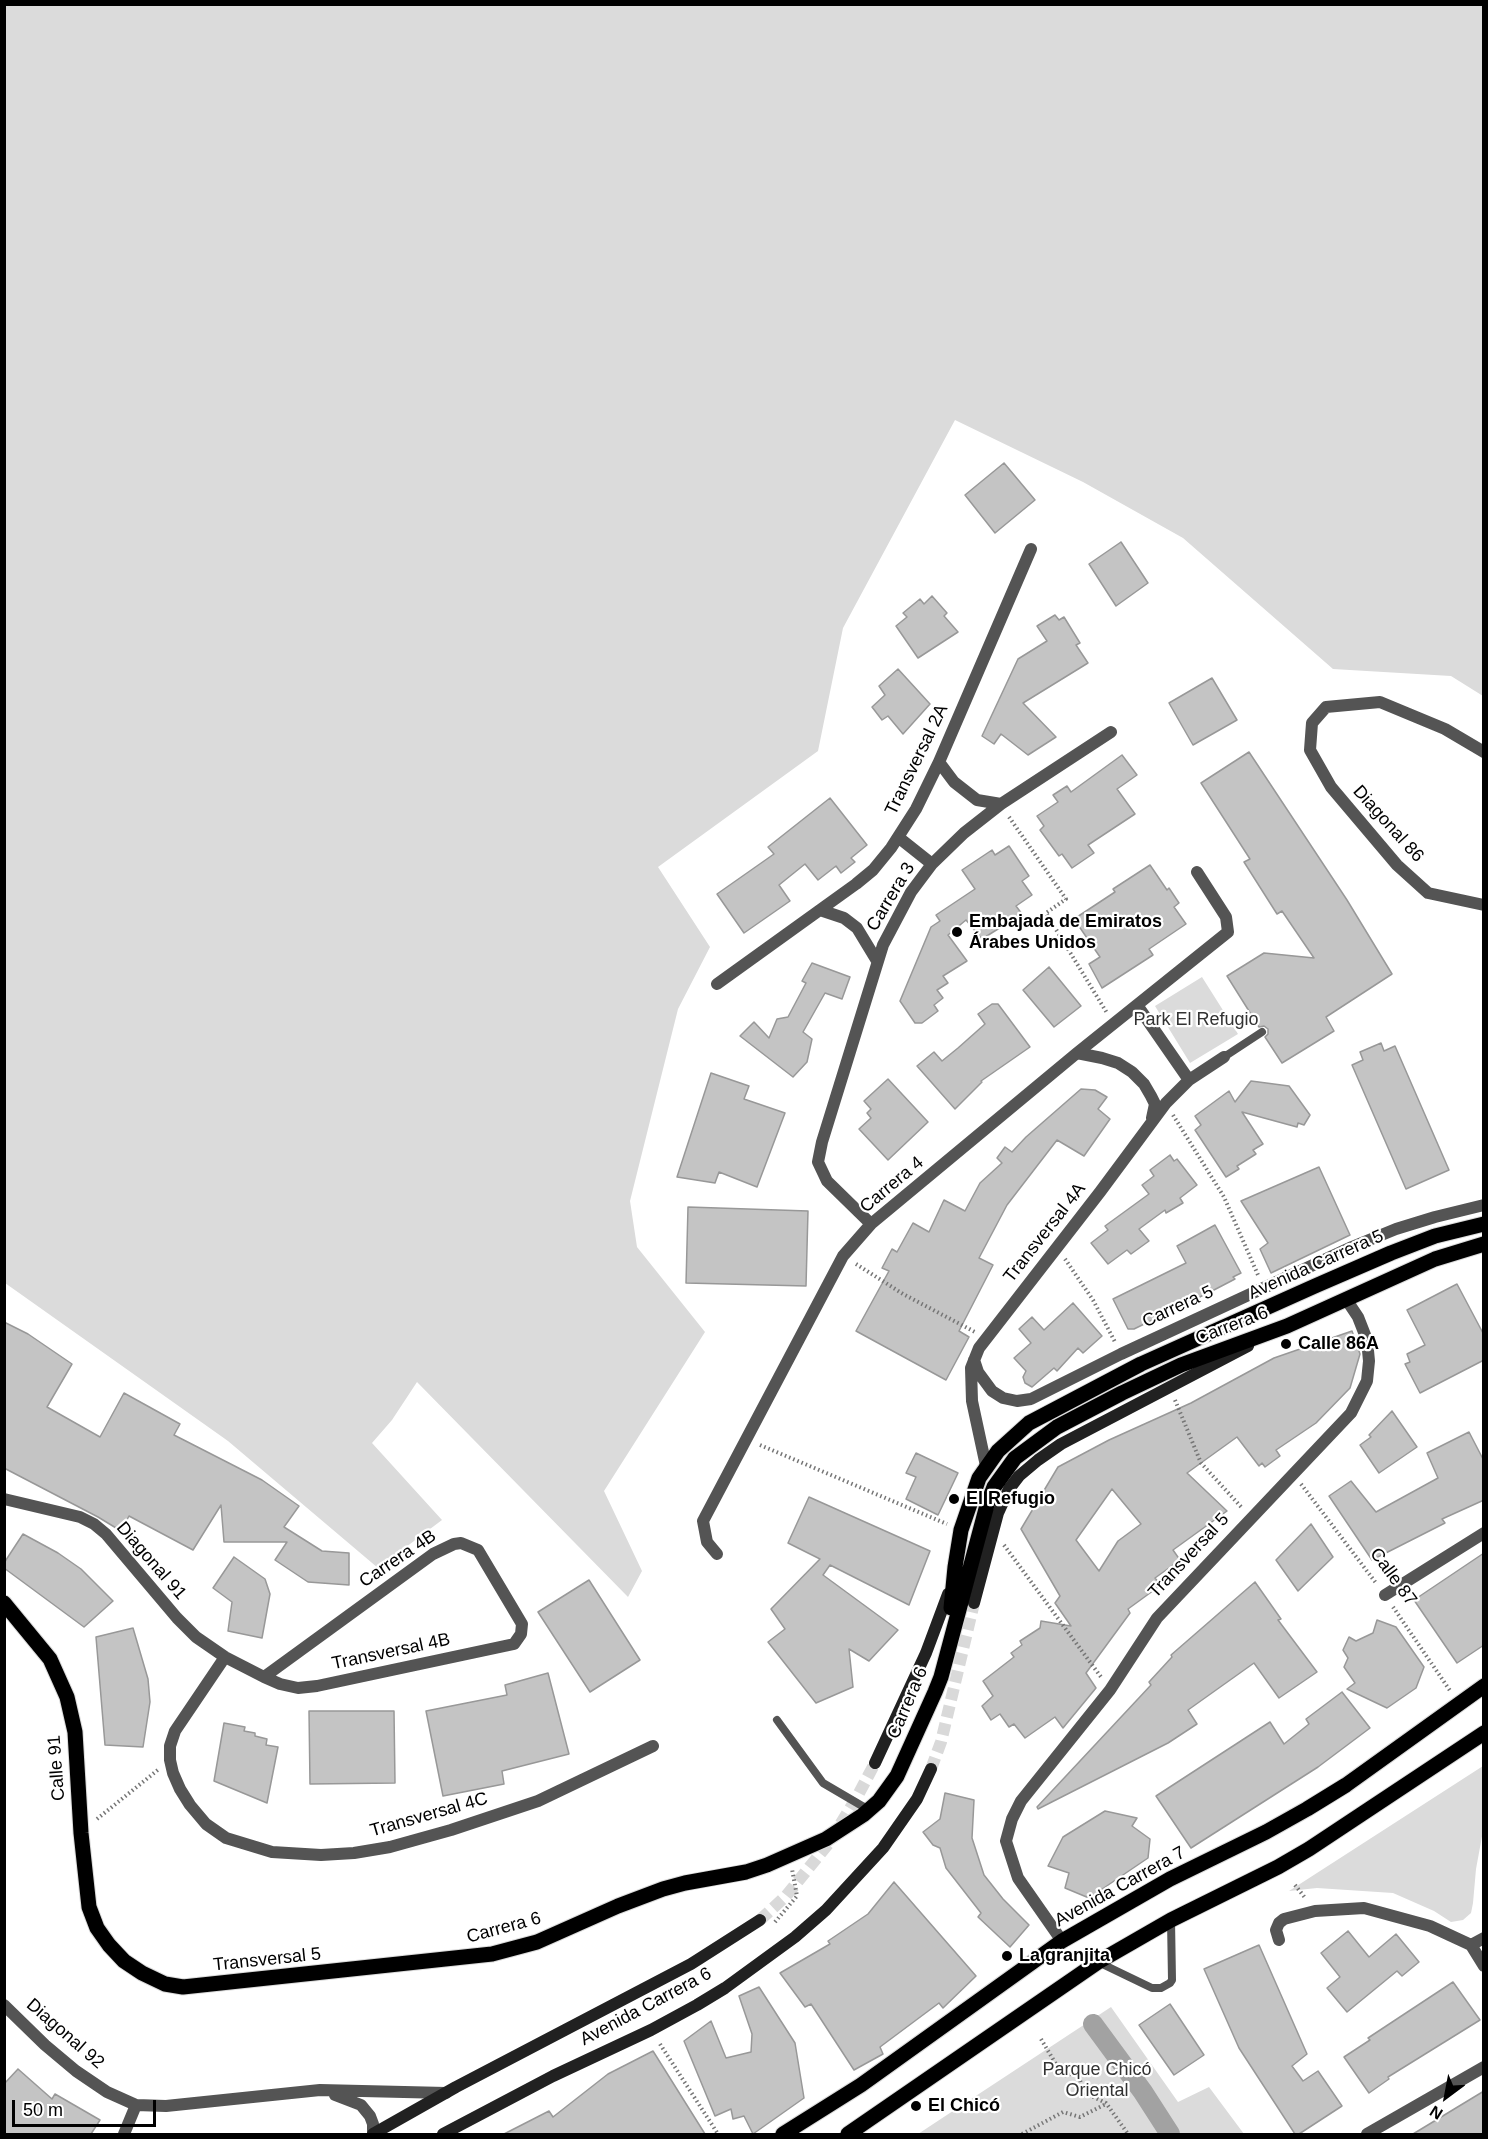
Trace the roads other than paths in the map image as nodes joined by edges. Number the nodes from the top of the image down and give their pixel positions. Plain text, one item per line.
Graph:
1 (1031, 549) dead end
2 (1111, 732) dead end
3 (1484, 752) edge
4 (939, 762) junction
5 (1001, 804) junction
6 (898, 837) junction
7 (932, 864) junction
8 (1197, 872) dead end
9 (1484, 905) edge
10 (820, 910) junction
11 (877, 961) junction
12 (717, 984) dead end
13 (1137, 1005) junction
14 (1262, 1032) dead end
15 (1077, 1053) junction
16 (1224, 1057) joint
17 (1189, 1080) junction
18 (1152, 1120) junction
19 (1484, 1205) edge
20 (871, 1224) junction
21 (1484, 1224) edge
22 (1484, 1244) edge
23 (1346, 1299) junction
24 (1287, 1326) junction
25 (974, 1360) junction
26 (986, 1466) junction
27 (4, 1499) edge
28 (1484, 1533) edge
29 (717, 1554) dead end
30 (955, 1567) junction
31 (1385, 1595) road end
32 (4, 1604) edge
33 (974, 1604) tunnel mouth
34 (521, 1634) joint
35 (948, 1647) junction
36 (225, 1658) junction
37 (264, 1677) junction
38 (1484, 1686) edge
39 (777, 1720) dead end
40 (1484, 1733) edge
41 (653, 1746) dead end
42 (875, 1763) tunnel mouth
43 (931, 1768) tunnel mouth
44 (869, 1809) junction
45 (760, 1920) tunnel mouth
46 (1171, 1920) junction
47 (1484, 1938) edge
48 (1279, 1940) dead end
49 (1062, 1941) junction
50 (109, 1945) joint
51 (1471, 1945) junction
52 (442, 1961) joint
53 (1098, 1962) junction
54 (1484, 1966) edge
55 (4, 2005) edge
56 (1484, 2067) edge
57 (320, 2090) junction
58 (446, 2093) junction
59 (136, 2105) junction
60 (124, 2134) edge
61 (373, 2134) edge
62 (443, 2134) edge
63 (783, 2134) edge
64 (848, 2134) edge
65 (1367, 2134) edge

1 - 4 street, Transversal 2A
2 - 5 street, Carrera 3
3 - 9 street, Diagonal 86
4 - 5 street
4 - 6 street, Transversal 2A
5 - 7 street, Carrera 3
6 - 7 street
6 - 10 street, Transversal 2A
7 - 11 street, Carrera 3
8 - 13 street, Carrera 4
10 - 11 street
10 - 12 street, Transversal 2A
11 - 20 street, Carrera 3
13 - 15 street, Carrera 4
13 - 17 street
14 - 16 lane
15 - 18 street
15 - 20 street, Carrera 4
16 - 17 street, Transversal 4A
17 - 18 street, Transversal 4A
18 - 25 street, Transversal 4A
19 - 25 street, Carrera 5
20 - 29 street, Carrera 4
21 - 26 main road, Avenida Carrera 5
22 - 23 main road
23 - 24 main road
23 - 49 street, Transversal 5
24 - 33 main road
24 - 35 main road, Carrera 6
25 - 26 street, Transversal 4A
26 - 30 main road
27 - 36 street, Diagonal 91
28 - 31 street
30 - 35 main road
30 - 42 main road
32 - 50 main road, Calle 91
34 - 37 street, Transversal 4B
34 - 37 street, Carrera 4B
35 - 44 main road, Carrera 6
36 - 37 street, Diagonal 91
36 - 41 street, Transversal 4C
38 - 49 main road, Avenida Carrera 7
39 - 44 lane
40 - 46 main road
43 - 62 main road, Avenida Carrera 6
44 - 52 main road, Carrera 6
45 - 58 main road, Avenida Carrera 6
46 - 53 main road
46 - 53 lane
47 - 51 street
48 - 51 street
49 - 63 main road, Avenida Carrera 7
50 - 52 main road, Transversal 5
51 - 54 street
53 - 64 main road
55 - 59 street, Diagonal 92
56 - 65 street
57 - 58 street
57 - 59 street
57 - 61 street
58 - 61 main road, Avenida Carrera 6
59 - 60 street

